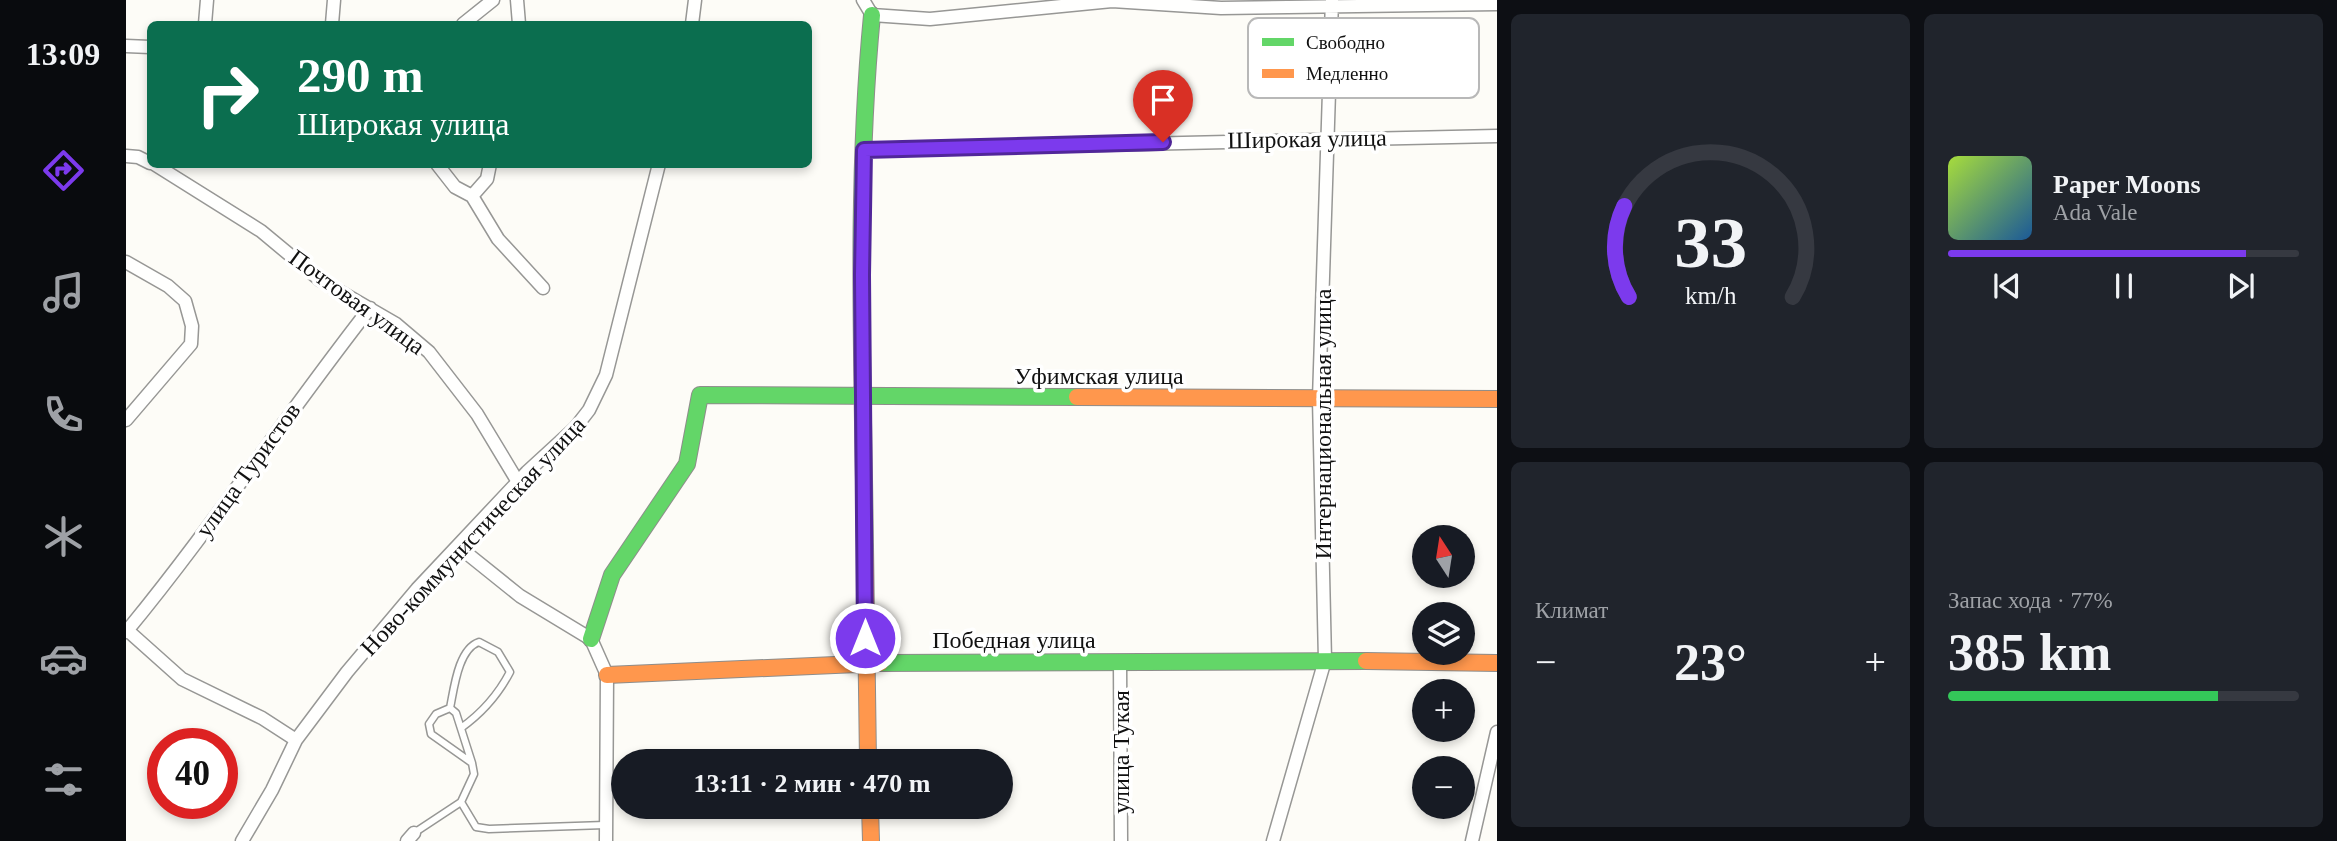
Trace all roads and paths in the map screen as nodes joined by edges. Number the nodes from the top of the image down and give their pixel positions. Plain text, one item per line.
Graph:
1 (207, 0) edge
2 (334, 0) edge
3 (493, 0) edge
4 (517, 0) edge
5 (695, 0) edge
6 (863, 0) edge
7 (1332, 4) edge
8 (1497, 4) edge
9 (973, 7) edge
10 (872, 15) junction
11 (205, 21) edge
12 (332, 21) edge
13 (467, 21) edge
14 (519, 21) edge
15 (692, 21) edge
16 (126, 46) edge
17 (147, 47) edge
18 (1328, 98) edge
19 (1497, 136) edge
20 (1326, 138) junction
21 (864, 150) junction
22 (126, 156) edge
23 (147, 162) edge
24 (159, 168) edge
25 (440, 168) edge
26 (489, 168) edge
27 (658, 168) edge
28 (472, 196) junction
29 (126, 262) edge
30 (543, 288) dead end
31 (370, 308) junction
32 (865, 398) junction
33 (1319, 399) junction
34 (1497, 399) edge
35 (126, 419) edge
36 (518, 482) junction
37 (459, 547) junction
38 (127, 630) edge
39 (591, 639) junction
40 (1325, 660) junction
41 (1120, 662) junction
42 (1497, 663) edge
43 (865, 664) junction
44 (607, 675) junction
45 (450, 708) junction
46 (461, 728) junction
47 (1497, 732) edge
48 (296, 740) junction
49 (868, 749) edge
50 (472, 763) junction
51 (461, 802) junction
52 (870, 819) edge
53 (606, 825) junction
54 (411, 837) edge
55 (242, 841) edge
56 (606, 841) edge
57 (871, 841) edge
58 (1121, 841) edge
59 (1273, 841) edge
60 (1472, 841) edge

1 - 11 street
2 - 12 street
3 - 13 street
4 - 14 street
5 - 15 street
6 - 10 street
7 - 8 street
7 - 9 street
9 - 10 street
10 - 21 street
16 - 17 street
18 - 20 street, Интернациональная улица
19 - 20 street, Широкая улица
20 - 21 street, Широкая улица
20 - 33 street, Интернациональная улица
21 - 32 street
22 - 23 street, Почтовая улица
24 - 31 street, Почтовая улица
25 - 28 street
26 - 28 street
27 - 36 street, Ново-коммунистическая улица
28 - 30 street
29 - 35 street
31 - 36 street, Почтовая улица
31 - 38 street, улица Туристов
32 - 33 street, Уфимская улица
32 - 39 street, Уфимская улица
32 - 43 street
33 - 34 street, Уфимская улица
33 - 40 street, Интернациональная улица
36 - 37 street, Ново-коммунистическая улица
37 - 39 street
37 - 48 street, Ново-коммунистическая улица
38 - 48 street
39 - 44 street
40 - 41 street, Победная улица
40 - 42 street, Победная улица
40 - 59 street, Интернациональная улица
41 - 43 street, Победная улица
41 - 58 street, улица Тукая
43 - 44 street, Победная улица
43 - 49 street
44 - 53 street
45 - 46 lane
45 - 46 lane
45 - 50 lane
46 - 50 lane
47 - 60 street
48 - 55 street, Ново-коммунистическая улица
50 - 51 lane
51 - 53 lane
51 - 54 lane
52 - 57 street
53 - 56 street

